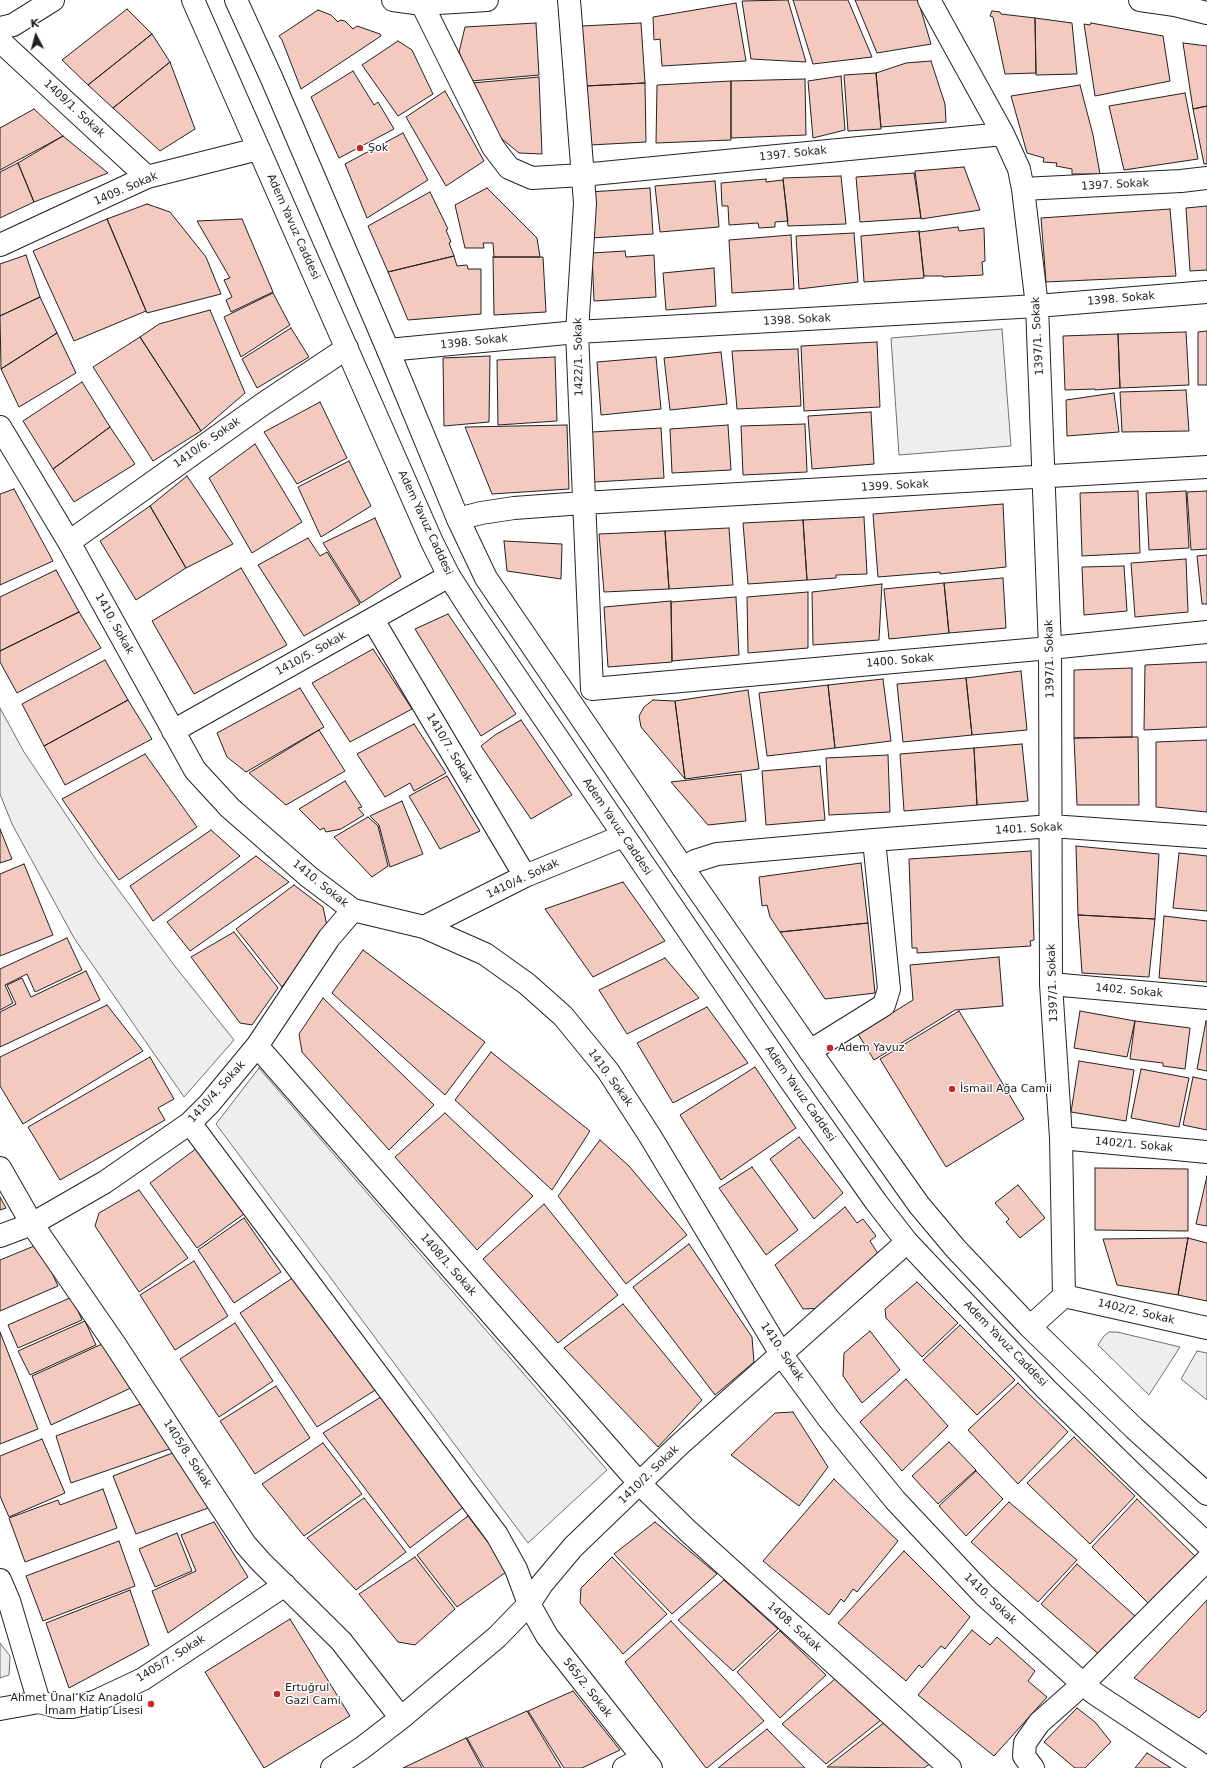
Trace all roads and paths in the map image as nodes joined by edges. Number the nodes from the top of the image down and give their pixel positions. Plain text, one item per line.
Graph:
1 (52, 0) edge
2 (193, 0) edge
3 (236, 0) edge
4 (393, 0) edge
5 (488, 0) edge
6 (569, 0) edge
7 (929, 0) edge
8 (1140, 0) edge
9 (422, 4) junction
10 (1207, 13) edge
11 (0, 28) edge
12 (0, 41) edge
13 (1003, 134) junction
14 (258, 150) junction
15 (582, 175) junction
16 (147, 177) junction
17 (1207, 178) edge
18 (1023, 189) junction
19 (0, 245) edge
20 (1207, 292) edge
21 (1037, 306) junction
22 (577, 332) junction
23 (347, 348) junction
24 (388, 350) junction
25 (0, 427) edge
26 (1207, 467) edge
27 (1044, 478) junction
28 (583, 503) junction
29 (458, 519) junction
30 (69, 542) junction
31 (449, 576) junction
32 (373, 620) junction
33 (1207, 632) edge
34 (1050, 648) junction
35 (592, 689) junction
36 (572, 705) junction
37 (173, 731) junction
38 (1050, 826) junction
39 (623, 836) junction
40 (1207, 837) edge
41 (874, 840) junction
42 (683, 868) junction
43 (525, 876) junction
44 (353, 910) junction
45 (424, 926) junction
46 (1052, 984) junction
47 (1207, 998) edge
48 (257, 1046) junction
49 (810, 1051) junction
50 (190, 1123) junction
51 (1061, 1138) junction
52 (1207, 1152) edge
53 (0, 1168) edge
54 (32, 1224) junction
55 (0, 1236) edge
56 (908, 1242) junction
57 (1064, 1296) junction
58 (1030, 1327) junction
59 (1207, 1328) edge
60 (780, 1354) junction
61 (640, 1484) junction
62 (1207, 1494) edge
63 (1207, 1544) edge
64 (1207, 1560) edge
65 (0, 1580) edge
66 (285, 1585) junction
67 (529, 1604) junction
68 (1083, 1684) junction
69 (39, 1702) junction
70 (0, 1709) edge
71 (401, 1718) junction
72 (647, 1763) edge
73 (332, 1768) edge
74 (624, 1768) edge
75 (950, 1768) edge
76 (1033, 1768) edge
77 (1207, 1768) edge

1 - 11 street
2 - 14 street, Adem Yavuz Caddesi
3 - 24 street
4 - 9 street
5 - 9 street
6 - 15 street, 1422/1. Sokak
7 - 13 street, 1397/1. Sokak
8 - 10 street
9 - 15 street, 1397. Sokak
12 - 16 street, 1409/1. Sokak
13 - 15 street, 1397. Sokak
13 - 18 street, 1397/1. Sokak
14 - 16 street, 1409. Sokak
14 - 23 street, Adem Yavuz Caddesi
15 - 22 street, 1422/1. Sokak
16 - 19 street, 1409. Sokak
17 - 18 street, 1397. Sokak
18 - 21 street, 1397/1. Sokak
20 - 21 street, 1398. Sokak
21 - 22 street, 1398. Sokak
21 - 27 street, 1397/1. Sokak
22 - 24 street, 1398. Sokak
22 - 28 street, 1422/1. Sokak
23 - 30 street, 1410/6. Sokak
23 - 31 street, Adem Yavuz Caddesi
24 - 29 street
25 - 30 street, 1410. Sokak
26 - 27 street, 1399. Sokak
27 - 28 street, 1399. Sokak
27 - 34 street, 1397/1. Sokak
28 - 29 street, 1399. Sokak
28 - 35 street, 1422/1. Sokak
29 - 36 street
30 - 37 street, 1410. Sokak
31 - 32 street, 1410/5. Sokak
31 - 39 street, Adem Yavuz Caddesi
32 - 37 street, 1410/5. Sokak
32 - 43 street, 1410/7. Sokak
33 - 34 street, 1400. Sokak
34 - 35 street, 1400. Sokak
34 - 38 street, 1397/1. Sokak
35 - 36 street
36 - 42 street
37 - 44 street, 1410. Sokak
38 - 40 street, 1401. Sokak
38 - 41 street, 1401. Sokak
38 - 46 street, 1397/1. Sokak
39 - 43 street, 1410/4. Sokak
39 - 56 street, Adem Yavuz Caddesi
41 - 42 street, 1401. Sokak
41 - 49 street
42 - 49 street
43 - 45 street, 1410/4. Sokak
44 - 45 street, 1410. Sokak
44 - 48 street, 1410/4. Sokak
45 - 60 street, 1410. Sokak
46 - 47 street, 1402. Sokak
46 - 51 street, 1397/1. Sokak
48 - 50 street, 1410/4. Sokak
48 - 61 street, 1408/1. Sokak
49 - 58 street
50 - 54 street, 1410/4. Sokak
50 - 67 street, 565/2. Sokak
51 - 52 street, 1402/1. Sokak
51 - 57 street, 1397/1. Sokak
53 - 54 street, 1405/8. Sokak
54 - 55 street, 1410/4. Sokak
54 - 66 street, 1405/8. Sokak
56 - 60 street, 1410/2. Sokak
56 - 63 street, Adem Yavuz Caddesi
57 - 58 street
57 - 59 street, 1402/2. Sokak
58 - 62 street
60 - 61 street, 1410/2. Sokak
60 - 68 street, 1410. Sokak
61 - 67 street, 1410/2. Sokak
61 - 75 street, 1408. Sokak
64 - 68 street
65 - 69 street
66 - 69 street, 1405/7. Sokak
66 - 71 street, 1405/8. Sokak
67 - 71 street, 1410/2. Sokak
67 - 72 street, 565/2. Sokak
68 - 76 street
68 - 77 street, 1410. Sokak
69 - 70 street, 1405/7. Sokak
71 - 73 street, 1410/2. Sokak
72 - 74 street

